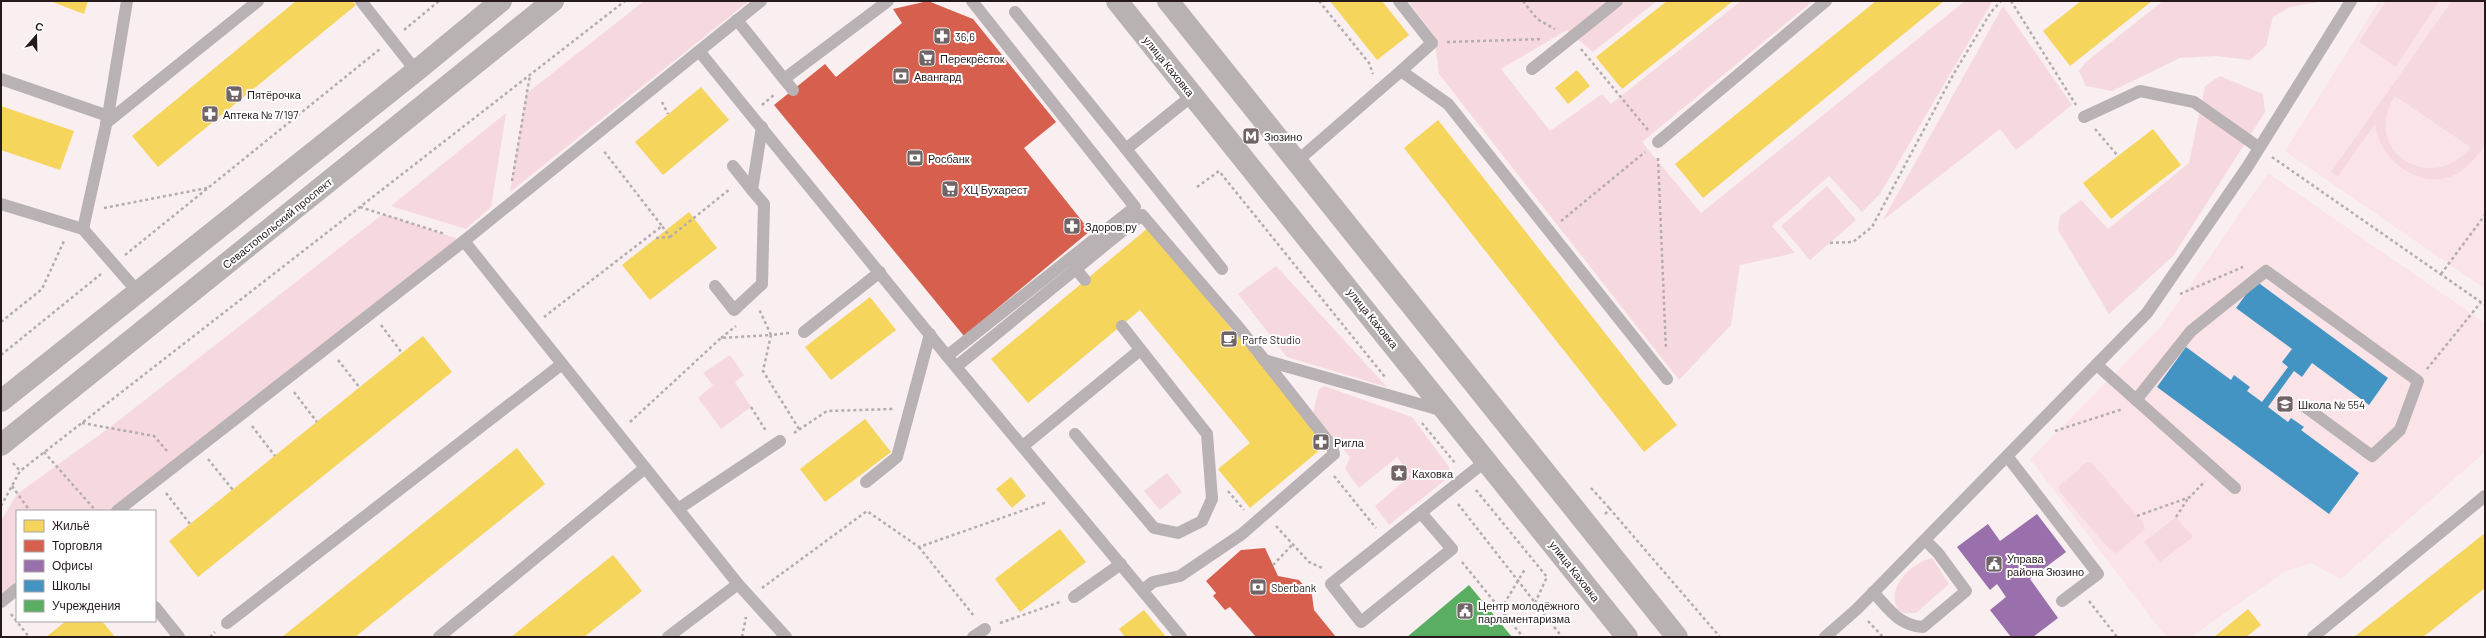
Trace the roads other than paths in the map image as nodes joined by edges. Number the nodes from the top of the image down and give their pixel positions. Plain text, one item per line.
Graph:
1 (127, 1) edge
2 (258, 1) edge
3 (361, 1) edge
4 (501, 1) edge
5 (553, 1) edge
6 (761, 1) edge
7 (888, 1) edge
8 (972, 1) edge
9 (1117, 1) edge
10 (1168, 1) edge
11 (1399, 1) edge
12 (1617, 1) edge
13 (1826, 1) edge
14 (2351, 1) edge
15 (1015, 12) dead end
16 (737, 20) junction
17 (699, 51) junction
18 (1532, 69) dead end
19 (416, 71) junction
20 (1401, 71) junction
21 (1, 79) edge
22 (782, 84) junction
23 (793, 90) dead end
24 (1193, 95) junction
25 (2084, 117) road end
26 (107, 120) junction
27 (762, 128) junction
28 (1658, 142) road end
29 (2258, 147) junction
30 (1126, 149) junction
31 (1296, 162) junction
32 (733, 166) dead end
33 (752, 190) junction
34 (1, 204) edge
35 (83, 230) junction
36 (464, 241) junction
37 (1075, 268) junction
38 (1222, 268) dead end
39 (880, 272) junction
40 (1085, 280) dead end
41 (715, 286) dead end
42 (137, 291) junction
43 (1122, 326) dead end
44 (804, 332) road end
45 (930, 334) junction
46 (1140, 350) junction
47 (948, 356) junction
48 (1264, 360) junction
49 (562, 364) junction
50 (2096, 365) junction
51 (957, 366) junction
52 (1667, 379) road end
53 (2136, 400) junction
54 (1, 401) edge
55 (2304, 406) dead end
56 (1448, 413) junction
57 (1075, 434) dead end
58 (777, 443) road end
59 (1, 445) edge
60 (1023, 446) junction
61 (2007, 456) junction
62 (1487, 460) junction
63 (645, 468) junction
64 (866, 482) dead end
65 (2235, 488) dead end
66 (2485, 496) edge
67 (678, 509) junction
68 (118, 510) edge
69 (1421, 513) junction
70 (1925, 540) junction
71 (1121, 564) junction
72 (738, 584) junction
73 (16, 590) edge
74 (1143, 590) junction
75 (1873, 592) junction
76 (1074, 597) road end
77 (2062, 601) dead end
78 (3, 605) edge
79 (156, 608) edge
80 (227, 623) dead end
81 (985, 629) road end
82 (179, 637) edge
83 (440, 637) edge
84 (668, 637) edge
85 (786, 637) edge
86 (973, 637) edge
87 (1181, 637) edge
88 (1627, 637) edge
89 (1677, 637) edge
90 (1825, 637) edge
91 (2313, 637) edge

1 - 26 lane
2 - 26 lane
3 - 19 lane
4 - 19 main road
5 - 59 main road, Севастопольский проспект
6 - 16 lane
7 - 22 lane
8 - 47 lane
9 - 24 main road, улица Каховка
10 - 31 main road
11 - 20 lane
12 - 18 lane
13 - 28 lane
14 - 29 lane
15 - 30 lane
16 - 17 lane
16 - 22 lane
17 - 27 lane
17 - 36 lane
19 - 42 main road
20 - 31 lane
20 - 52 lane
21 - 26 lane
22 - 23 lane
24 - 30 lane
24 - 56 main road, улица Каховка
25 - 29 lane
26 - 35 lane
27 - 33 lane
27 - 39 lane
29 - 50 lane
30 - 38 lane
31 - 89 main road
32 - 33 lane
33 - 41 lane
34 - 35 lane
35 - 42 lane
36 - 49 lane
36 - 68 lane
37 - 40 lane
37 - 48 lane
37 - 51 lane
39 - 44 lane
39 - 45 lane
42 - 54 main road
43 - 46 lane
45 - 47 lane
45 - 64 lane
46 - 57 lane
46 - 60 lane
47 - 51 lane
48 - 56 lane
48 - 74 lane
49 - 63 lane
49 - 80 lane
50 - 53 lane
50 - 61 lane
51 - 60 lane
53 - 55 lane
53 - 65 lane
56 - 62 main road, улица Каховка
58 - 67 lane
60 - 71 lane
61 - 70 lane
61 - 77 lane
62 - 69 lane
62 - 88 main road, улица Каховка
63 - 67 lane
63 - 83 lane
66 - 91 lane
67 - 72 lane
69 - 69 lane
70 - 75 lane
70 - 75 lane
71 - 74 lane
71 - 76 lane
72 - 84 lane
72 - 85 lane
73 - 78 lane
74 - 87 lane
75 - 90 lane
79 - 82 lane
81 - 86 lane

